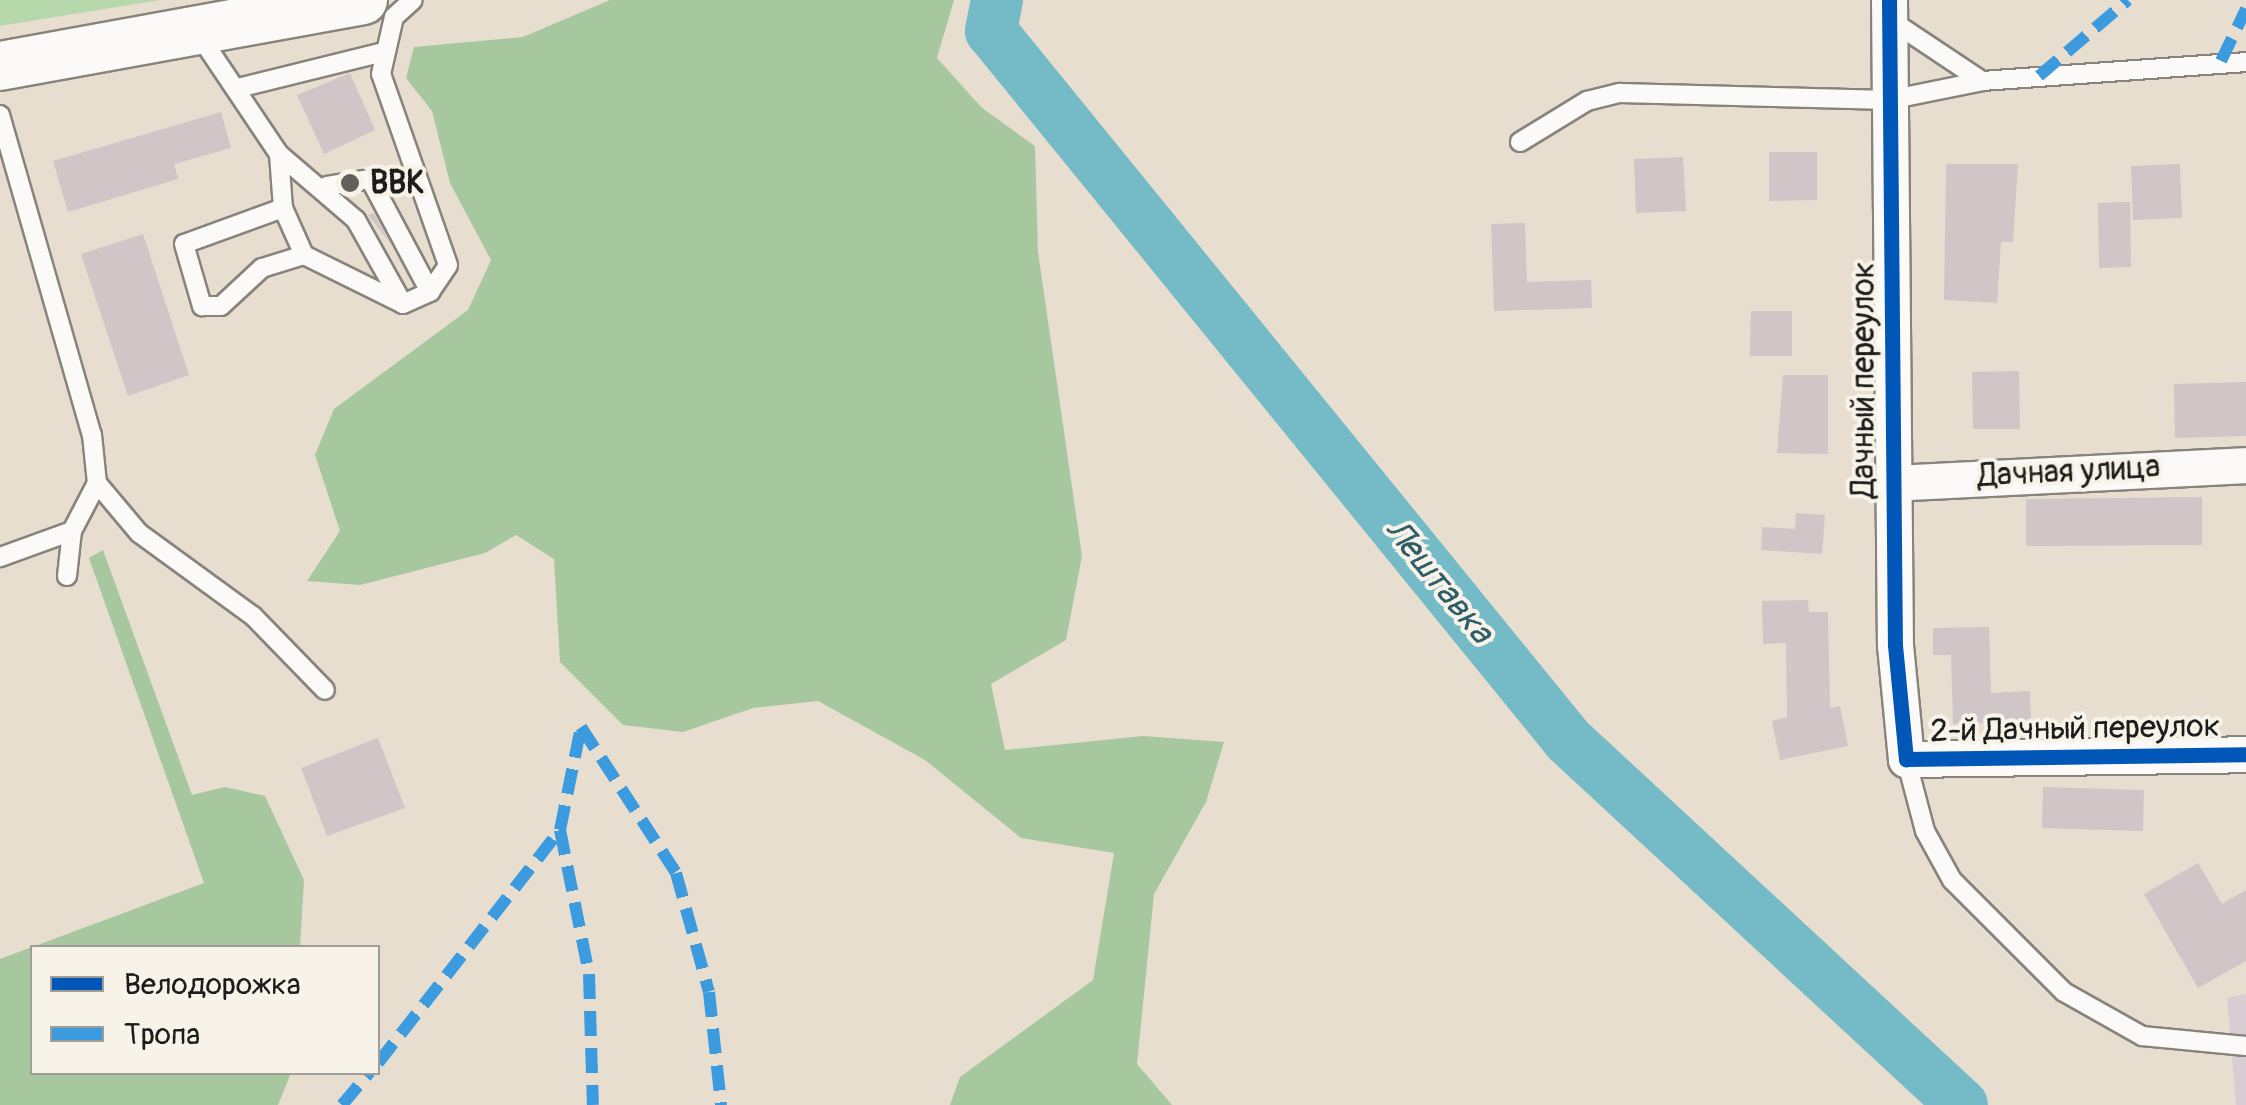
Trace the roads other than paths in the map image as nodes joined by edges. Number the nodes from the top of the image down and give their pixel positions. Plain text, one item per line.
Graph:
1 (362, 0) edge
2 (414, 0) edge
3 (1889, 9) edge
4 (196, 30) junction
5 (384, 52) junction
6 (2246, 62) edge
7 (0, 66) edge
8 (1982, 81) junction
9 (238, 88) junction
10 (1890, 100) junction
11 (0, 115) edge
12 (1520, 142) dead end
13 (279, 154) junction
14 (326, 186) junction
15 (283, 208) junction
16 (304, 255) junction
17 (430, 292) junction
18 (403, 304) junction
19 (2246, 465) edge
20 (96, 483) junction
21 (1892, 483) junction
22 (72, 531) junction
23 (0, 557) edge
24 (67, 576) dead end
25 (325, 690) dead end
26 (2246, 754) edge
27 (1906, 759) junction
28 (2246, 1046) edge

1 - 4 main road
2 - 5 lane
3 - 8 lane
3 - 10 street, Дачный переулок
4 - 7 main road
4 - 9 lane
5 - 9 lane
5 - 17 lane
6 - 8 lane
8 - 10 lane
9 - 13 lane
10 - 12 lane
10 - 21 street, Дачный переулок
11 - 20 lane
13 - 14 lane
13 - 15 lane
14 - 17 lane
14 - 18 lane
15 - 16 lane
15 - 16 lane
16 - 18 lane
17 - 18 lane
19 - 21 street, Дачная улица
20 - 22 lane
20 - 25 lane
21 - 27 street, Дачный переулок
22 - 23 lane
22 - 24 lane
26 - 27 street, 2-й Дачный переулок
27 - 28 lane

